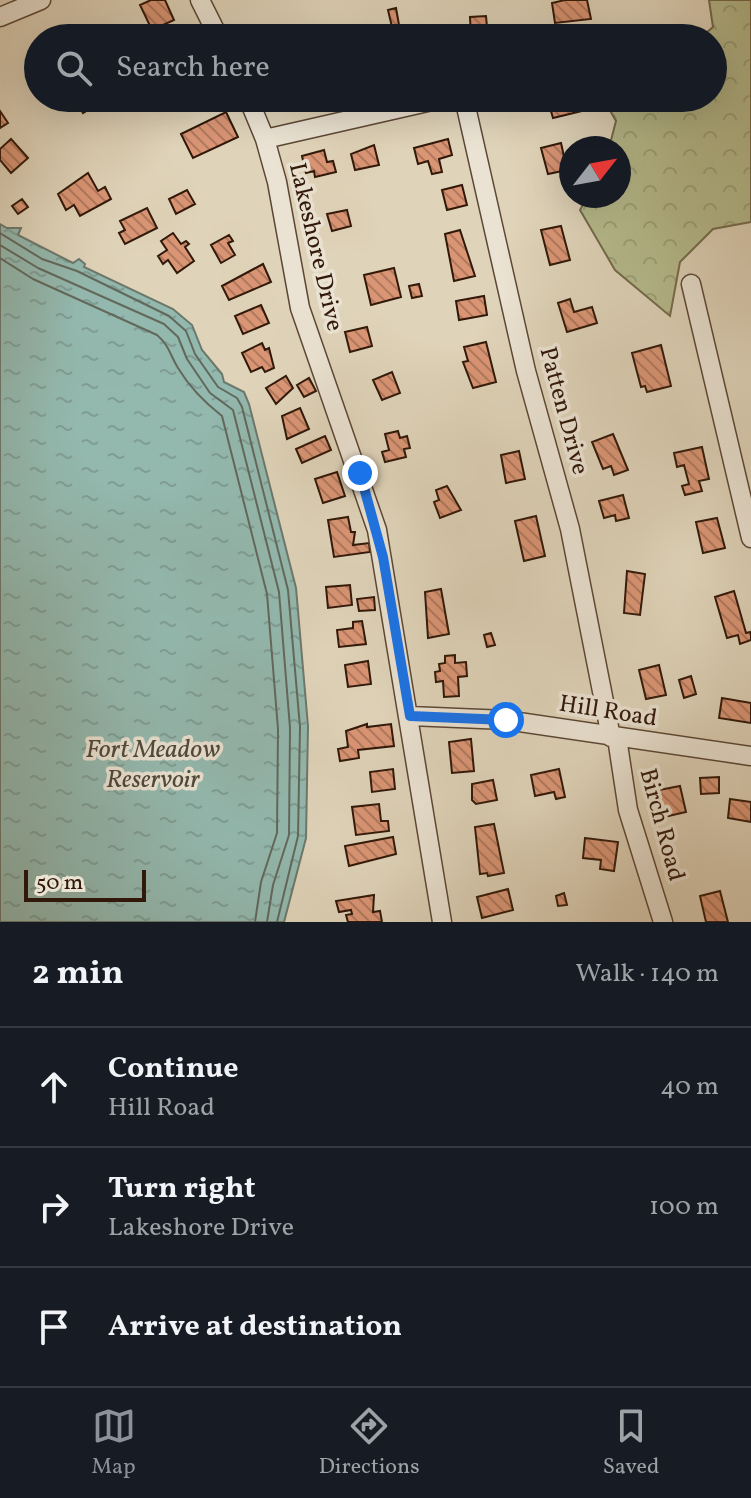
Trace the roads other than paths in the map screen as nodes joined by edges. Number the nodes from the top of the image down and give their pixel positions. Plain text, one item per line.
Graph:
1 (41, 0) edge
2 (200, 0) edge
3 (0, 17) edge
4 (212, 24) edge
5 (254, 112) edge
6 (384, 112) edge
7 (467, 112) edge
8 (265, 139) junction
9 (691, 284) dead end
10 (751, 538) edge
11 (410, 716) junction
12 (614, 738) junction
13 (751, 756) edge
14 (442, 922) edge
15 (663, 922) edge

1 - 3 street
2 - 4 street
5 - 8 street, Lakeshore Drive
6 - 8 street
7 - 12 street, Patten Drive
8 - 11 street, Lakeshore Drive
9 - 10 street
11 - 12 street, Hill Road
11 - 14 street, Lakeshore Drive
12 - 13 street, Hill Road
12 - 15 street, Birch Road

